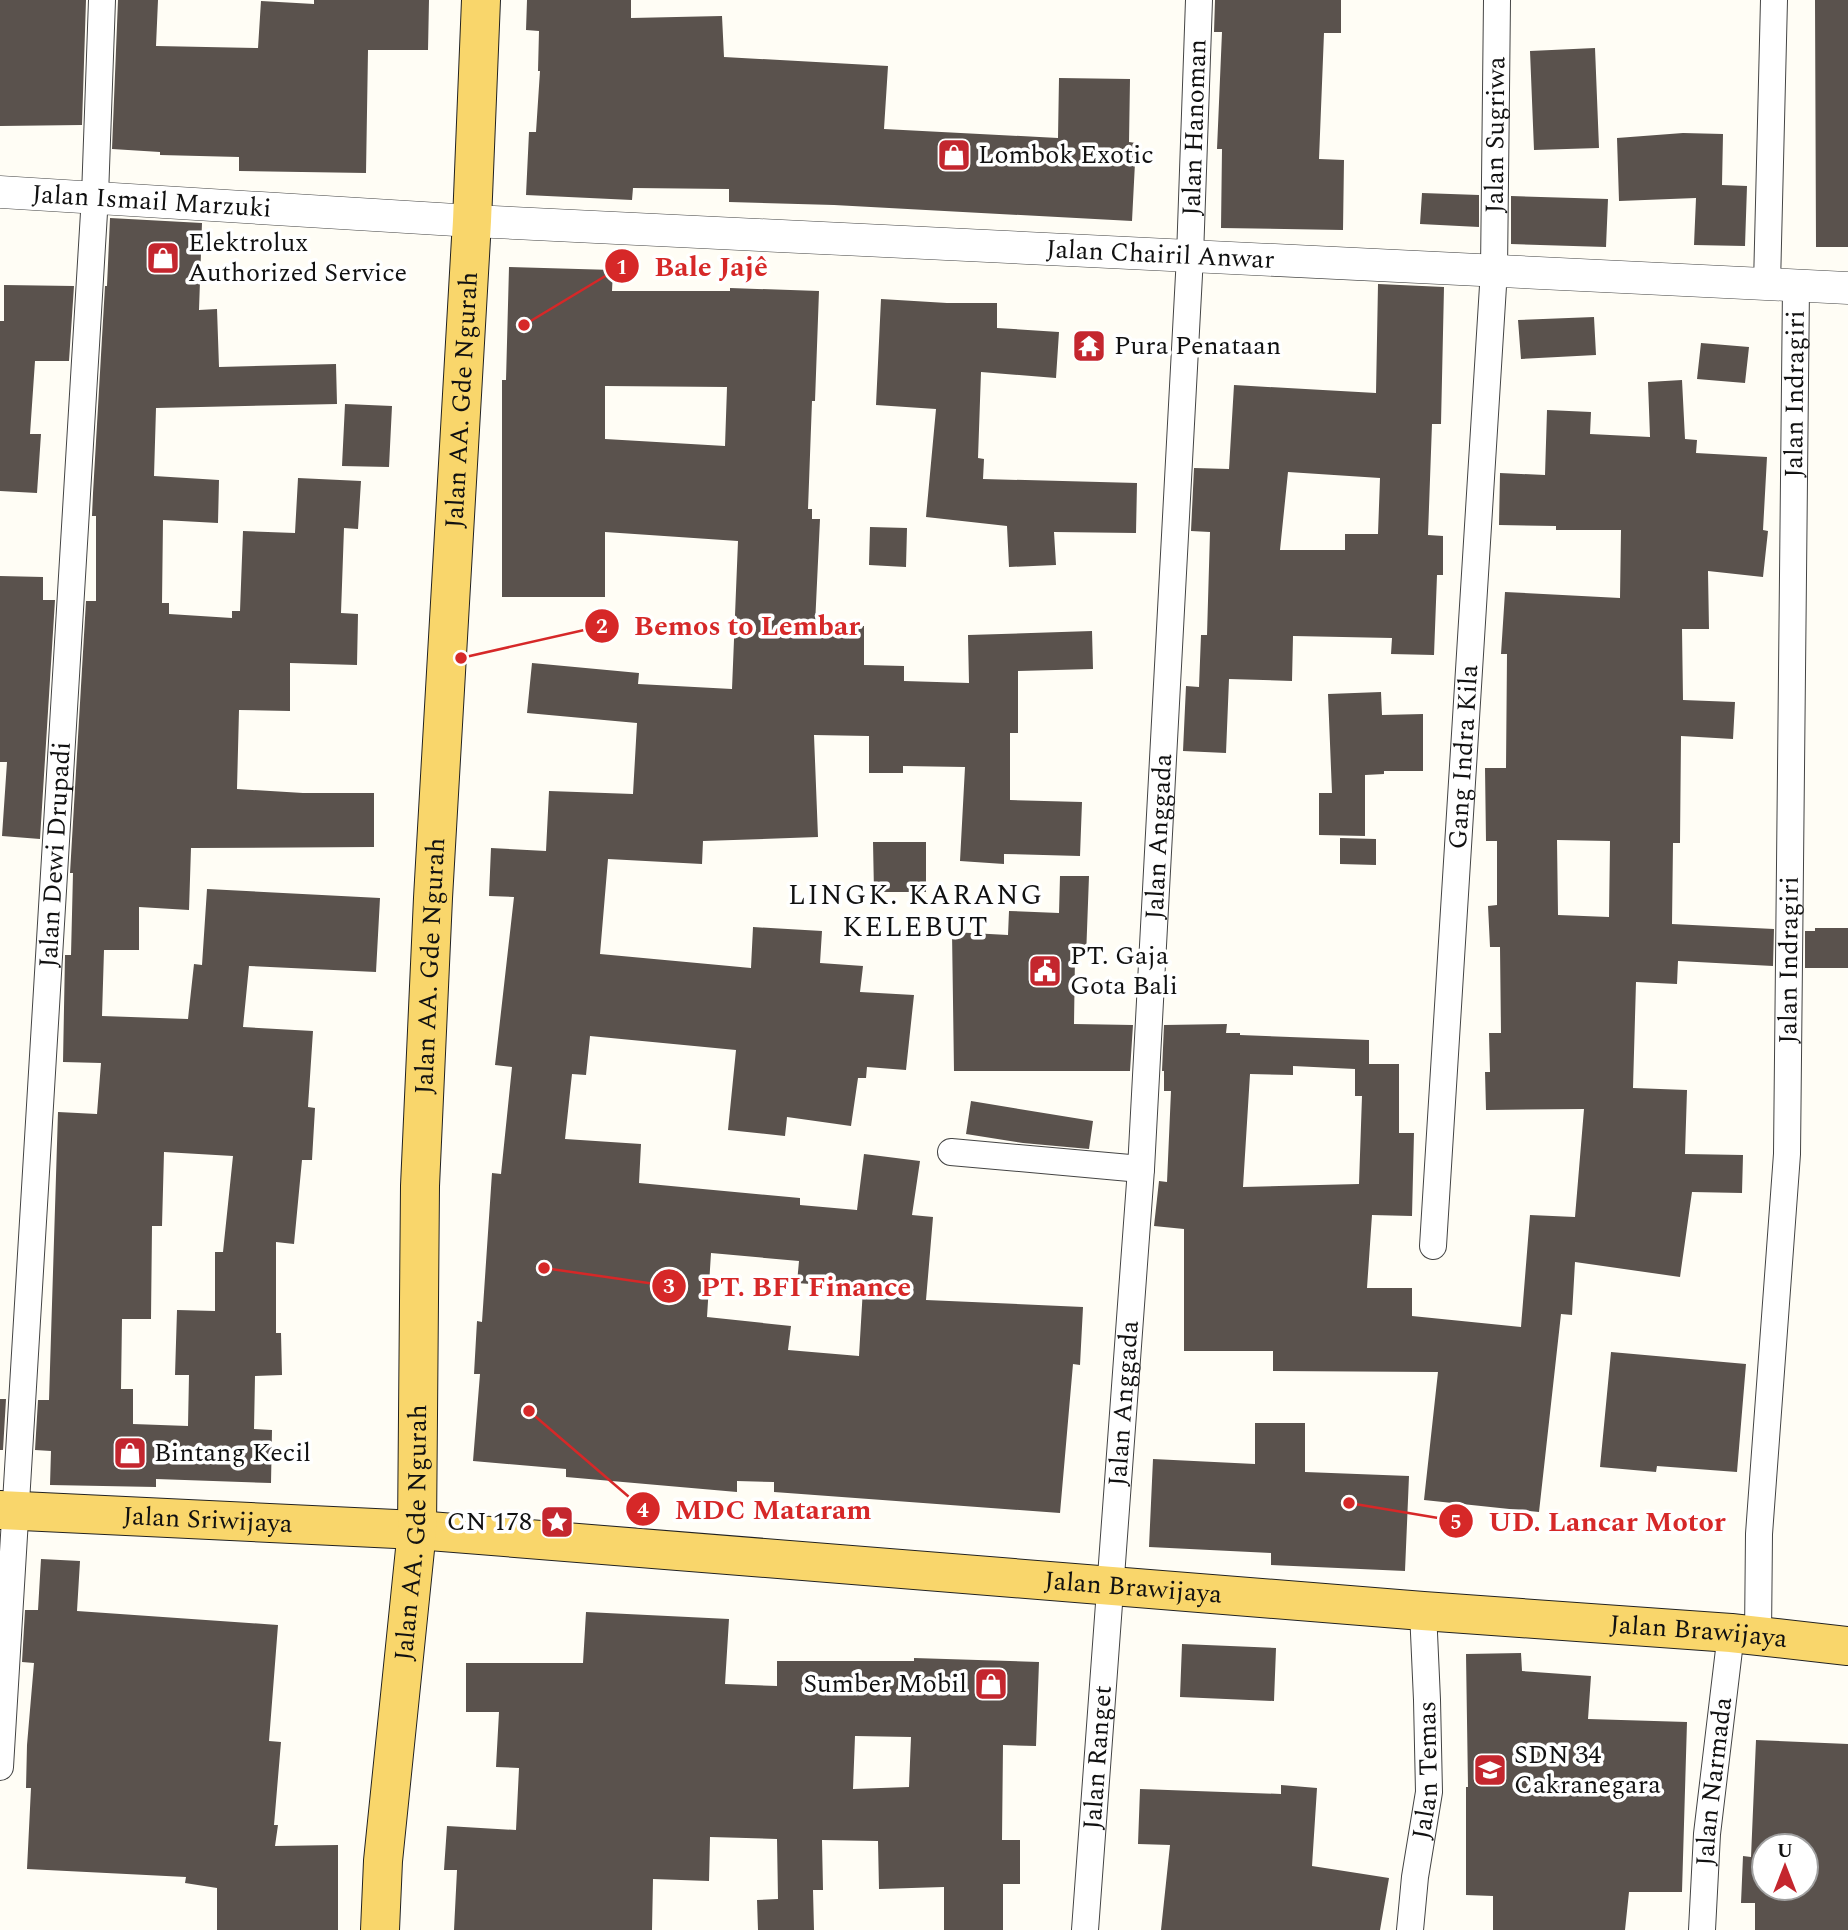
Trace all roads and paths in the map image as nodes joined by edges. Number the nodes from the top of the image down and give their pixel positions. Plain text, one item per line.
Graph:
1 (102, 0) edge
2 (481, 0) edge
3 (1199, 0) edge
4 (1497, 0) edge
5 (1774, 0) edge
6 (0, 192) edge
7 (94, 198) junction
8 (472, 221) junction
9 (1190, 256) junction
10 (1494, 270) junction
11 (1781, 285) junction
12 (1848, 288) edge
13 (951, 1152) dead end
14 (1141, 1169) junction
15 (1433, 1245) dead end
16 (8, 1511) edge
17 (417, 1530) junction
18 (1111, 1586) junction
19 (1423, 1611) junction
20 (1745, 1634) junction
21 (1848, 1646) edge
22 (0, 1768) edge
23 (380, 1930) edge
24 (1084, 1930) edge
25 (1410, 1930) edge
26 (1702, 1930) edge

1 - 7 street, Jalan Dewi Drupadi
2 - 8 main road, Jalan AA. Gde Ngurah
3 - 9 street, Jalan Hanoman
4 - 10 street, Jalan Sugriwa
5 - 11 street, Jalan Indragiri
6 - 7 street, Jalan Ismail Marzuki
7 - 8 street, Jalan Ismail Marzuki
7 - 16 street, Jalan Dewi Drupadi
8 - 9 street, Jalan Chairil Anwar
8 - 17 main road, Jalan AA. Gde Ngurah
9 - 10 street, Jalan Chairil Anwar
9 - 14 street, Jalan Anggada
10 - 11 street, Jalan Chairil Anwar
10 - 15 street, Gang Indra Kila
11 - 12 street, Jalan Chairil Anwar
11 - 20 street, Jalan Indragiri
13 - 14 street
14 - 18 street, Jalan Anggada
16 - 17 main road, Jalan Sriwijaya
16 - 22 street, Jalan Dewi Drupadi
17 - 18 main road, Jalan Brawijaya
17 - 23 main road, Jalan AA. Gde Ngurah
18 - 19 main road, Jalan Brawijaya
18 - 24 street, Jalan Ranget
19 - 20 main road, Jalan Brawijaya
19 - 25 street, Jalan Temas
20 - 21 main road, Jalan Brawijaya
20 - 26 street, Jalan Narmada

